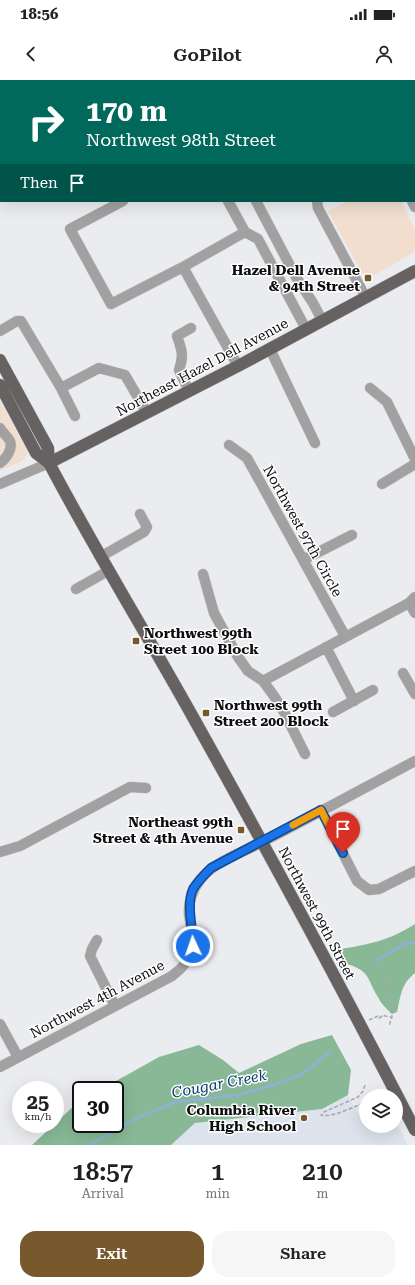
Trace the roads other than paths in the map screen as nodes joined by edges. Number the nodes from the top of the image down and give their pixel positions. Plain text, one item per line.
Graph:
1 (121, 202) edge
2 (229, 202) edge
3 (257, 202) edge
4 (317, 202) edge
5 (245, 232) junction
6 (183, 267) junction
7 (415, 271) edge
8 (366, 298) junction
9 (322, 320) junction
10 (191, 328) dead end
11 (306, 329) junction
12 (0, 331) edge
13 (270, 349) junction
14 (0, 360) edge
15 (238, 366) junction
16 (0, 385) edge
17 (61, 388) junction
18 (370, 388) dead end
19 (189, 391) junction
20 (147, 413) junction
21 (75, 416) dead end
22 (1, 437) edge
23 (315, 443) dead end
24 (229, 445) dead end
25 (415, 459) edge
26 (0, 463) edge
27 (49, 463) junction
28 (415, 464) edge
29 (0, 484) edge
30 (382, 484) dead end
31 (140, 514) dead end
32 (352, 535) dead end
33 (100, 557) junction
34 (303, 560) junction
35 (108, 571) junction
36 (203, 574) dead end
37 (76, 589) dead end
38 (412, 600) edge
39 (415, 613) edge
40 (345, 636) junction
41 (327, 646) junction
42 (403, 673) dead end
43 (263, 681) junction
44 (373, 690) dead end
45 (415, 694) edge
46 (356, 700) junction
47 (333, 712) dead end
48 (305, 754) dead end
49 (415, 761) edge
50 (146, 788) dead end
51 (321, 810) junction
52 (262, 842) junction
53 (0, 852) edge
54 (415, 871) edge
55 (97, 940) dead end
56 (115, 1006) junction
57 (0, 1024) edge
58 (18, 1057) junction
59 (0, 1068) edge
60 (415, 1130) edge

1 - 6 street
2 - 5 street
3 - 9 street
4 - 8 street
5 - 6 street
5 - 11 street
6 - 15 street
7 - 8 main road, Northeast Hazel Dell Avenue
8 - 9 main road, Northeast Hazel Dell Avenue
9 - 11 main road, Northeast Hazel Dell Avenue
10 - 19 street
11 - 13 main road, Northeast Hazel Dell Avenue
12 - 17 street
13 - 15 main road, Northeast Hazel Dell Avenue
13 - 23 street
14 - 27 main road
15 - 19 main road, Northeast Hazel Dell Avenue
16 - 27 main road
17 - 20 street
17 - 21 street
18 - 25 street
19 - 20 main road, Northeast Hazel Dell Avenue
20 - 27 main road, Northeast Hazel Dell Avenue
22 - 26 street
24 - 34 street, Northwest 97th Circle
27 - 29 street, Northeast Hazel Dell Avenue
27 - 33 main road, Northwest 99th Street
28 - 30 street
31 - 33 street
32 - 34 street
33 - 35 main road, Northwest 99th Street
34 - 40 street, Northwest 97th Circle
35 - 37 street
35 - 52 main road, Northwest 99th Street
36 - 43 street
38 - 39 street
38 - 40 street
40 - 41 street
41 - 43 street
41 - 46 street
42 - 45 street
43 - 48 street
44 - 46 street
46 - 47 street
49 - 51 street, Northwest 4th Avenue
50 - 53 street
51 - 52 street, Northwest 4th Avenue
51 - 54 street
52 - 56 street, Northwest 4th Avenue
52 - 60 main road, Northwest 99th Street
55 - 56 street
56 - 58 street, Northwest 4th Avenue
57 - 58 street
58 - 59 street, Northwest 4th Avenue

